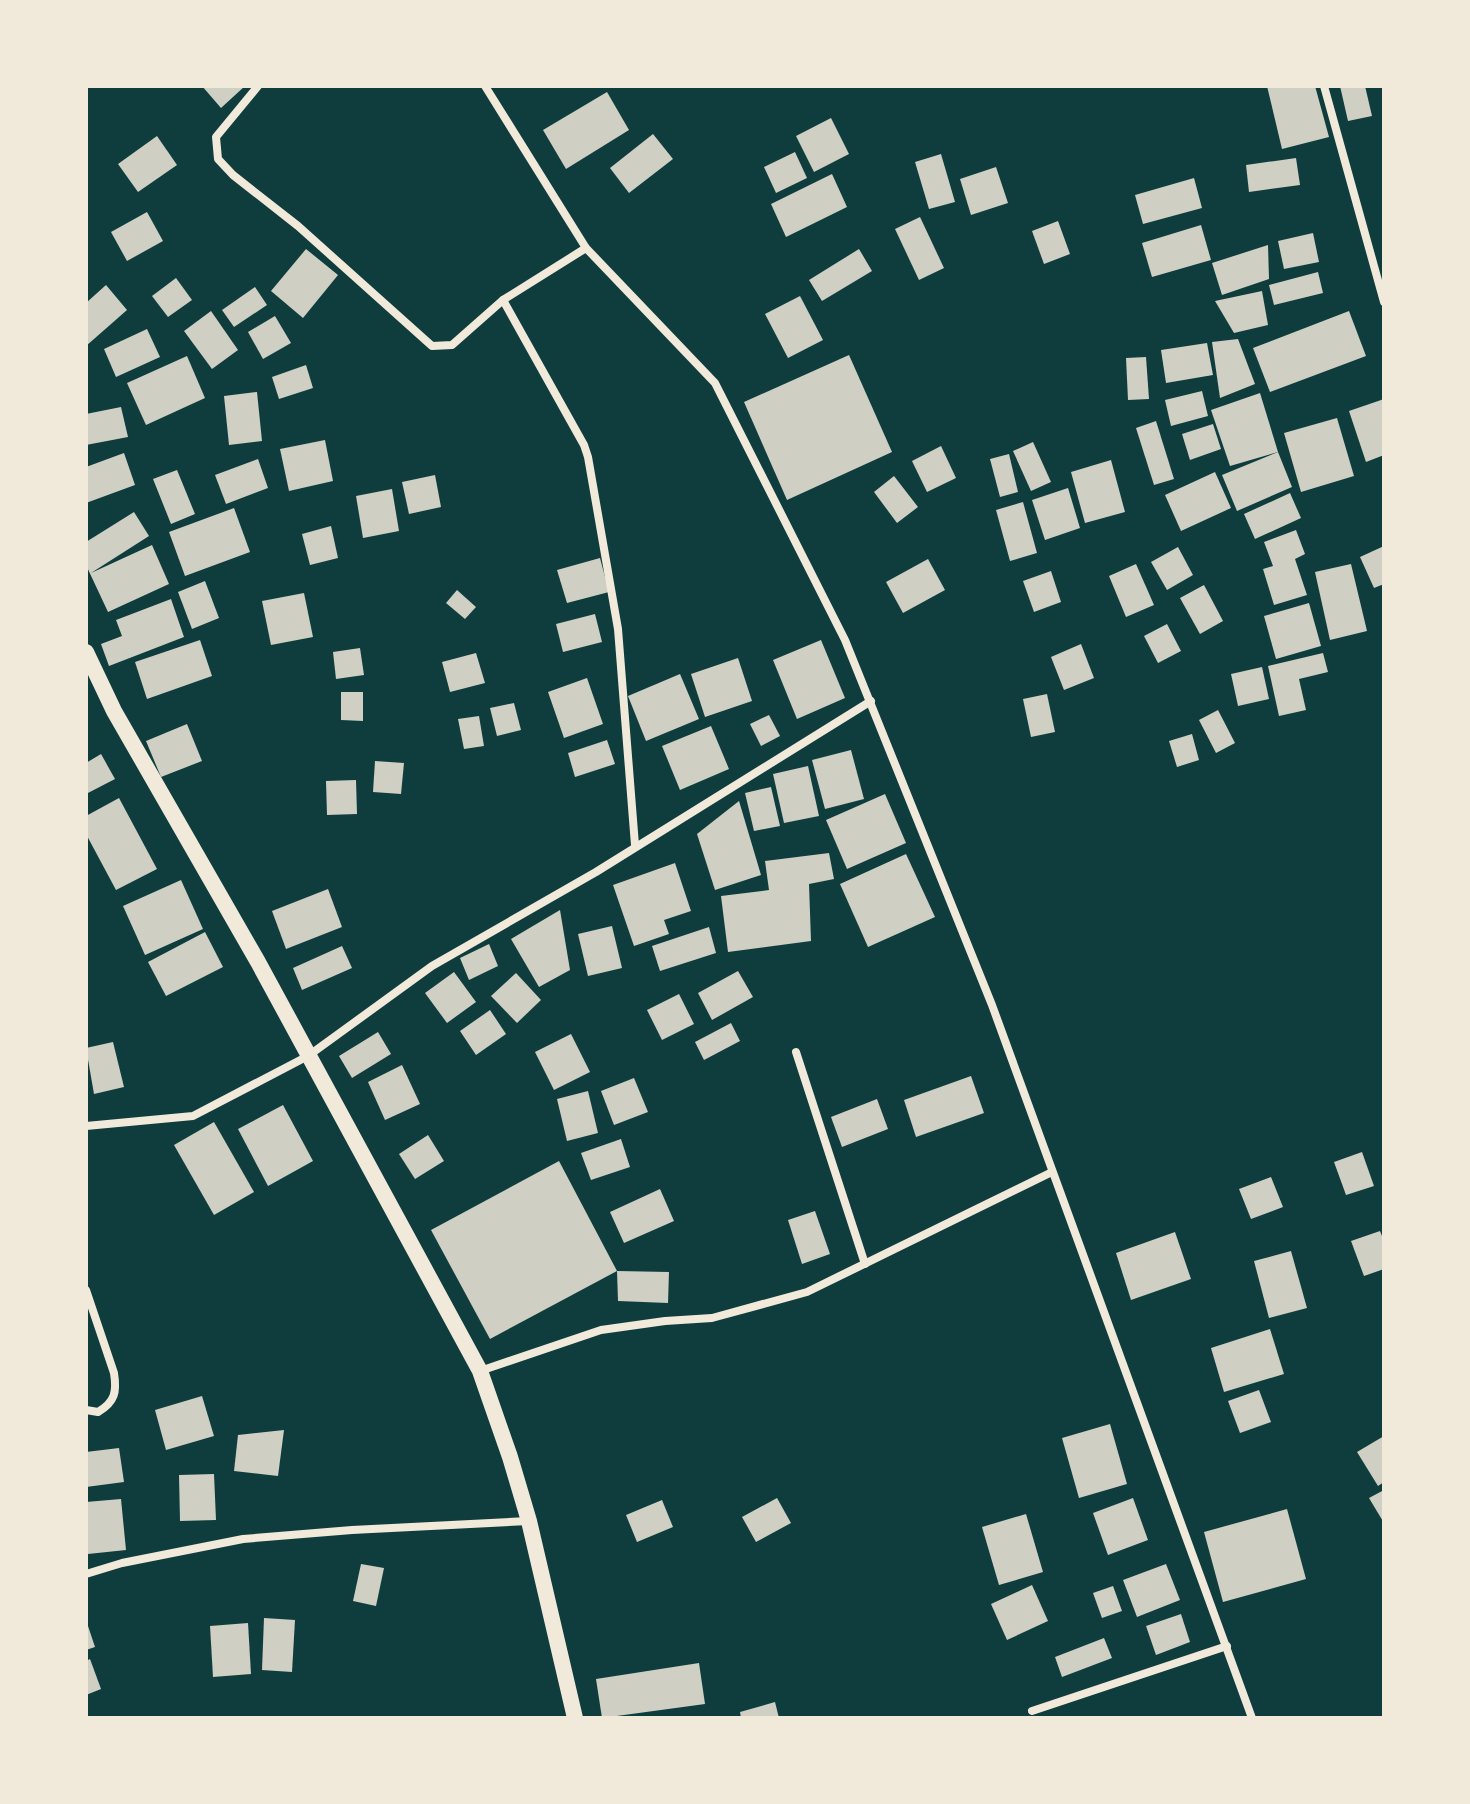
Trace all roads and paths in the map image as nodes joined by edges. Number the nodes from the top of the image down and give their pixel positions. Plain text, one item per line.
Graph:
1 (258, 86) edge
2 (485, 86) edge
3 (1324, 86) edge
4 (586, 248) junction
5 (1380, 273) edge
6 (503, 300) junction
7 (1384, 302) edge
8 (86, 652) edge
9 (871, 701) junction
10 (635, 845) junction
11 (796, 1052) dead end
12 (308, 1056) junction
13 (86, 1126) edge
14 (1052, 1172) junction
15 (865, 1264) junction
16 (86, 1290) edge
17 (480, 1371) junction
18 (86, 1410) edge
19 (529, 1521) junction
20 (86, 1574) edge
21 (1227, 1646) junction
22 (1032, 1711) dead end
23 (575, 1718) edge
24 (1252, 1718) edge

1 - 6 street
2 - 4 street
3 - 5 street
4 - 6 street
4 - 9 street
5 - 7 street
6 - 10 street
8 - 12 main road
9 - 10 street
9 - 14 street
10 - 12 street
11 - 15 street
12 - 13 street
12 - 17 main road
14 - 15 street
14 - 21 street
15 - 17 street
16 - 18 street
17 - 19 main road
19 - 20 street
19 - 23 main road
21 - 22 street
21 - 24 street

